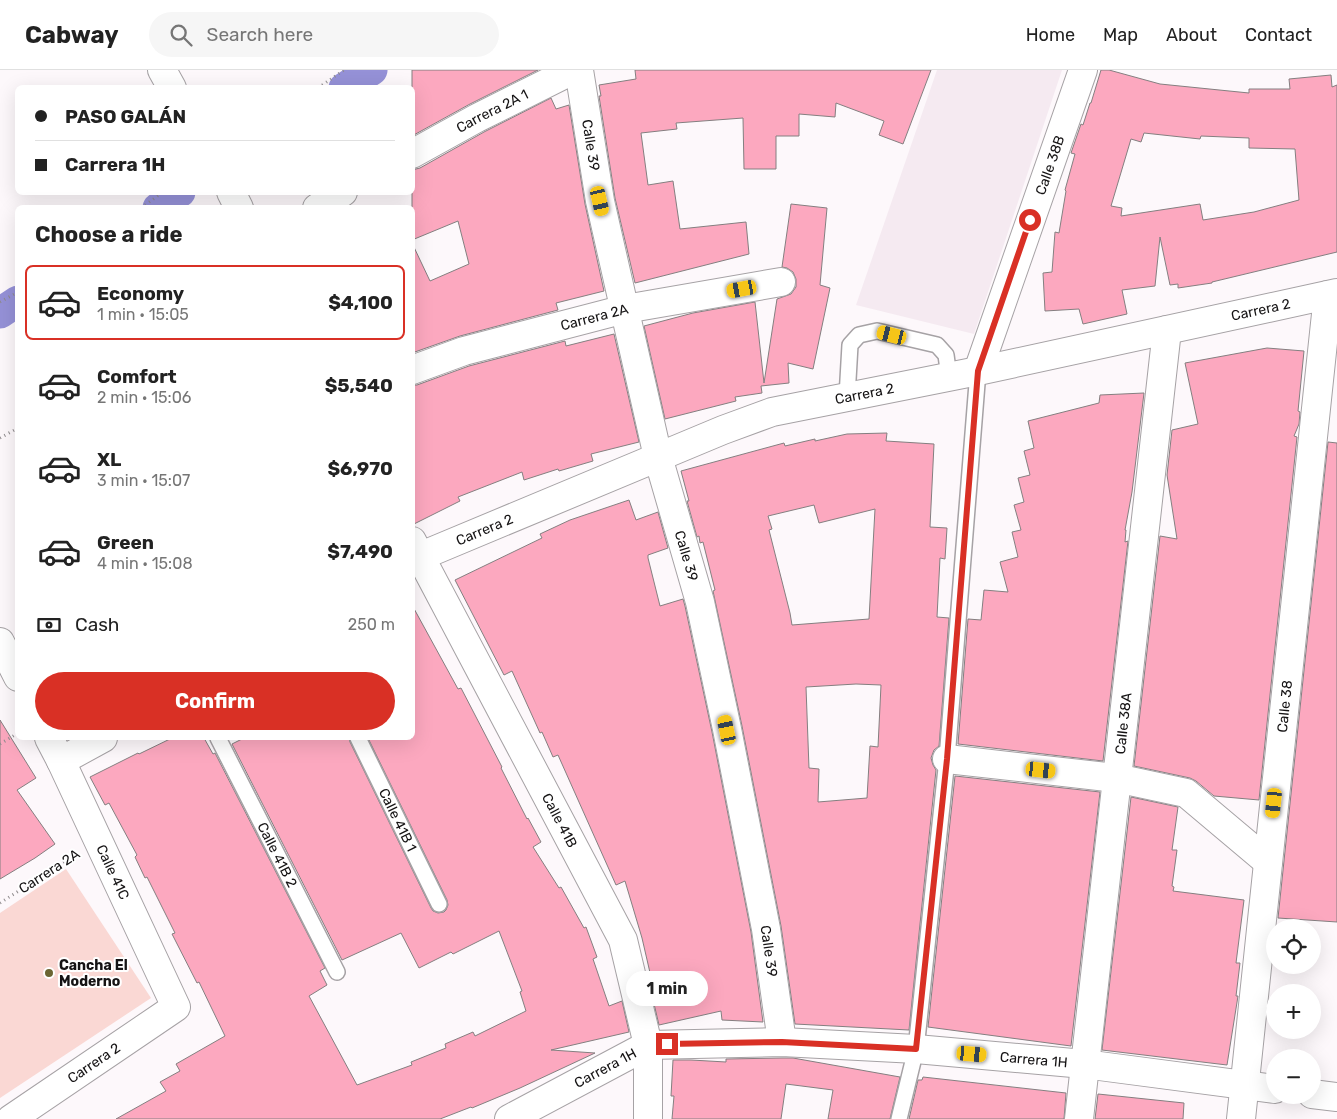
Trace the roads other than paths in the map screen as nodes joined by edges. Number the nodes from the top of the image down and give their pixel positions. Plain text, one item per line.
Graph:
1 (162, 70) edge
2 (573, 70) edge
3 (579, 70) edge
4 (1083, 70) edge
5 (170, 85) edge
6 (415, 152) edge
7 (338, 195) edge
8 (322, 205) edge
9 (781, 282) dead end
10 (1333, 294) edge
11 (625, 309) junction
12 (1167, 330) junction
13 (415, 369) edge
14 (978, 371) junction
15 (949, 377) junction
16 (847, 397) junction
17 (658, 457) junction
18 (415, 553) edge
19 (0, 642) edge
20 (15, 670) edge
21 (50, 740) edge
22 (99, 740) edge
23 (219, 740) edge
24 (359, 740) edge
25 (947, 759) junction
26 (61, 761) junction
27 (1116, 778) junction
28 (1268, 862) junction
29 (439, 904) dead end
30 (337, 972) dead end
31 (176, 1007) joint
32 (782, 1042) junction
33 (648, 1045) junction
34 (916, 1049) junction
35 (1084, 1064) junction
36 (1245, 1085) junction
37 (1266, 1088) edge
38 (1321, 1095) edge
39 (1337, 1097) edge
40 (12, 1119) edge
41 (509, 1119) edge
42 (648, 1119) edge
43 (899, 1119) edge
44 (1079, 1119) edge
45 (1241, 1119) edge

1 - 5 street
2 - 6 street, Carrera 2A 1
3 - 11 street, Calle 39
4 - 14 street, Calle 38B
7 - 8 street
9 - 11 street, Carrera 2A
10 - 12 street, Carrera 2
10 - 28 street, Calle 38
11 - 13 street, Carrera 2A
11 - 17 street, Calle 39
12 - 14 street, Carrera 2
12 - 27 street, Calle 38A
14 - 15 street, Carrera 2
14 - 25 lane, Calle 38B
15 - 16 street, Carrera 2
15 - 16 lane
16 - 17 street, Carrera 2
17 - 18 street, Carrera 2
17 - 32 street, Calle 39
18 - 33 street, Calle 41B
19 - 20 street
21 - 26 street, Calle 41C
22 - 26 street
23 - 30 lane, Calle 41B 2
24 - 29 lane, Calle 41B 1
25 - 27 street
25 - 34 lane, Calle 38B
26 - 31 street, Calle 41C
27 - 28 street
27 - 35 street, Calle 38A
28 - 36 street, Calle 38
31 - 40 street, Carrera 2
32 - 33 street, Carrera 1H
32 - 34 street, Carrera 1H
33 - 41 street, Carrera 1H
33 - 42 street, Calle 41B
34 - 35 street, Carrera 1H
34 - 43 lane, Calle 38B
35 - 36 street, Carrera 1H
35 - 44 street, Calle 38A
36 - 37 street, Carrera 1H
36 - 45 street, Calle 38
38 - 39 street

